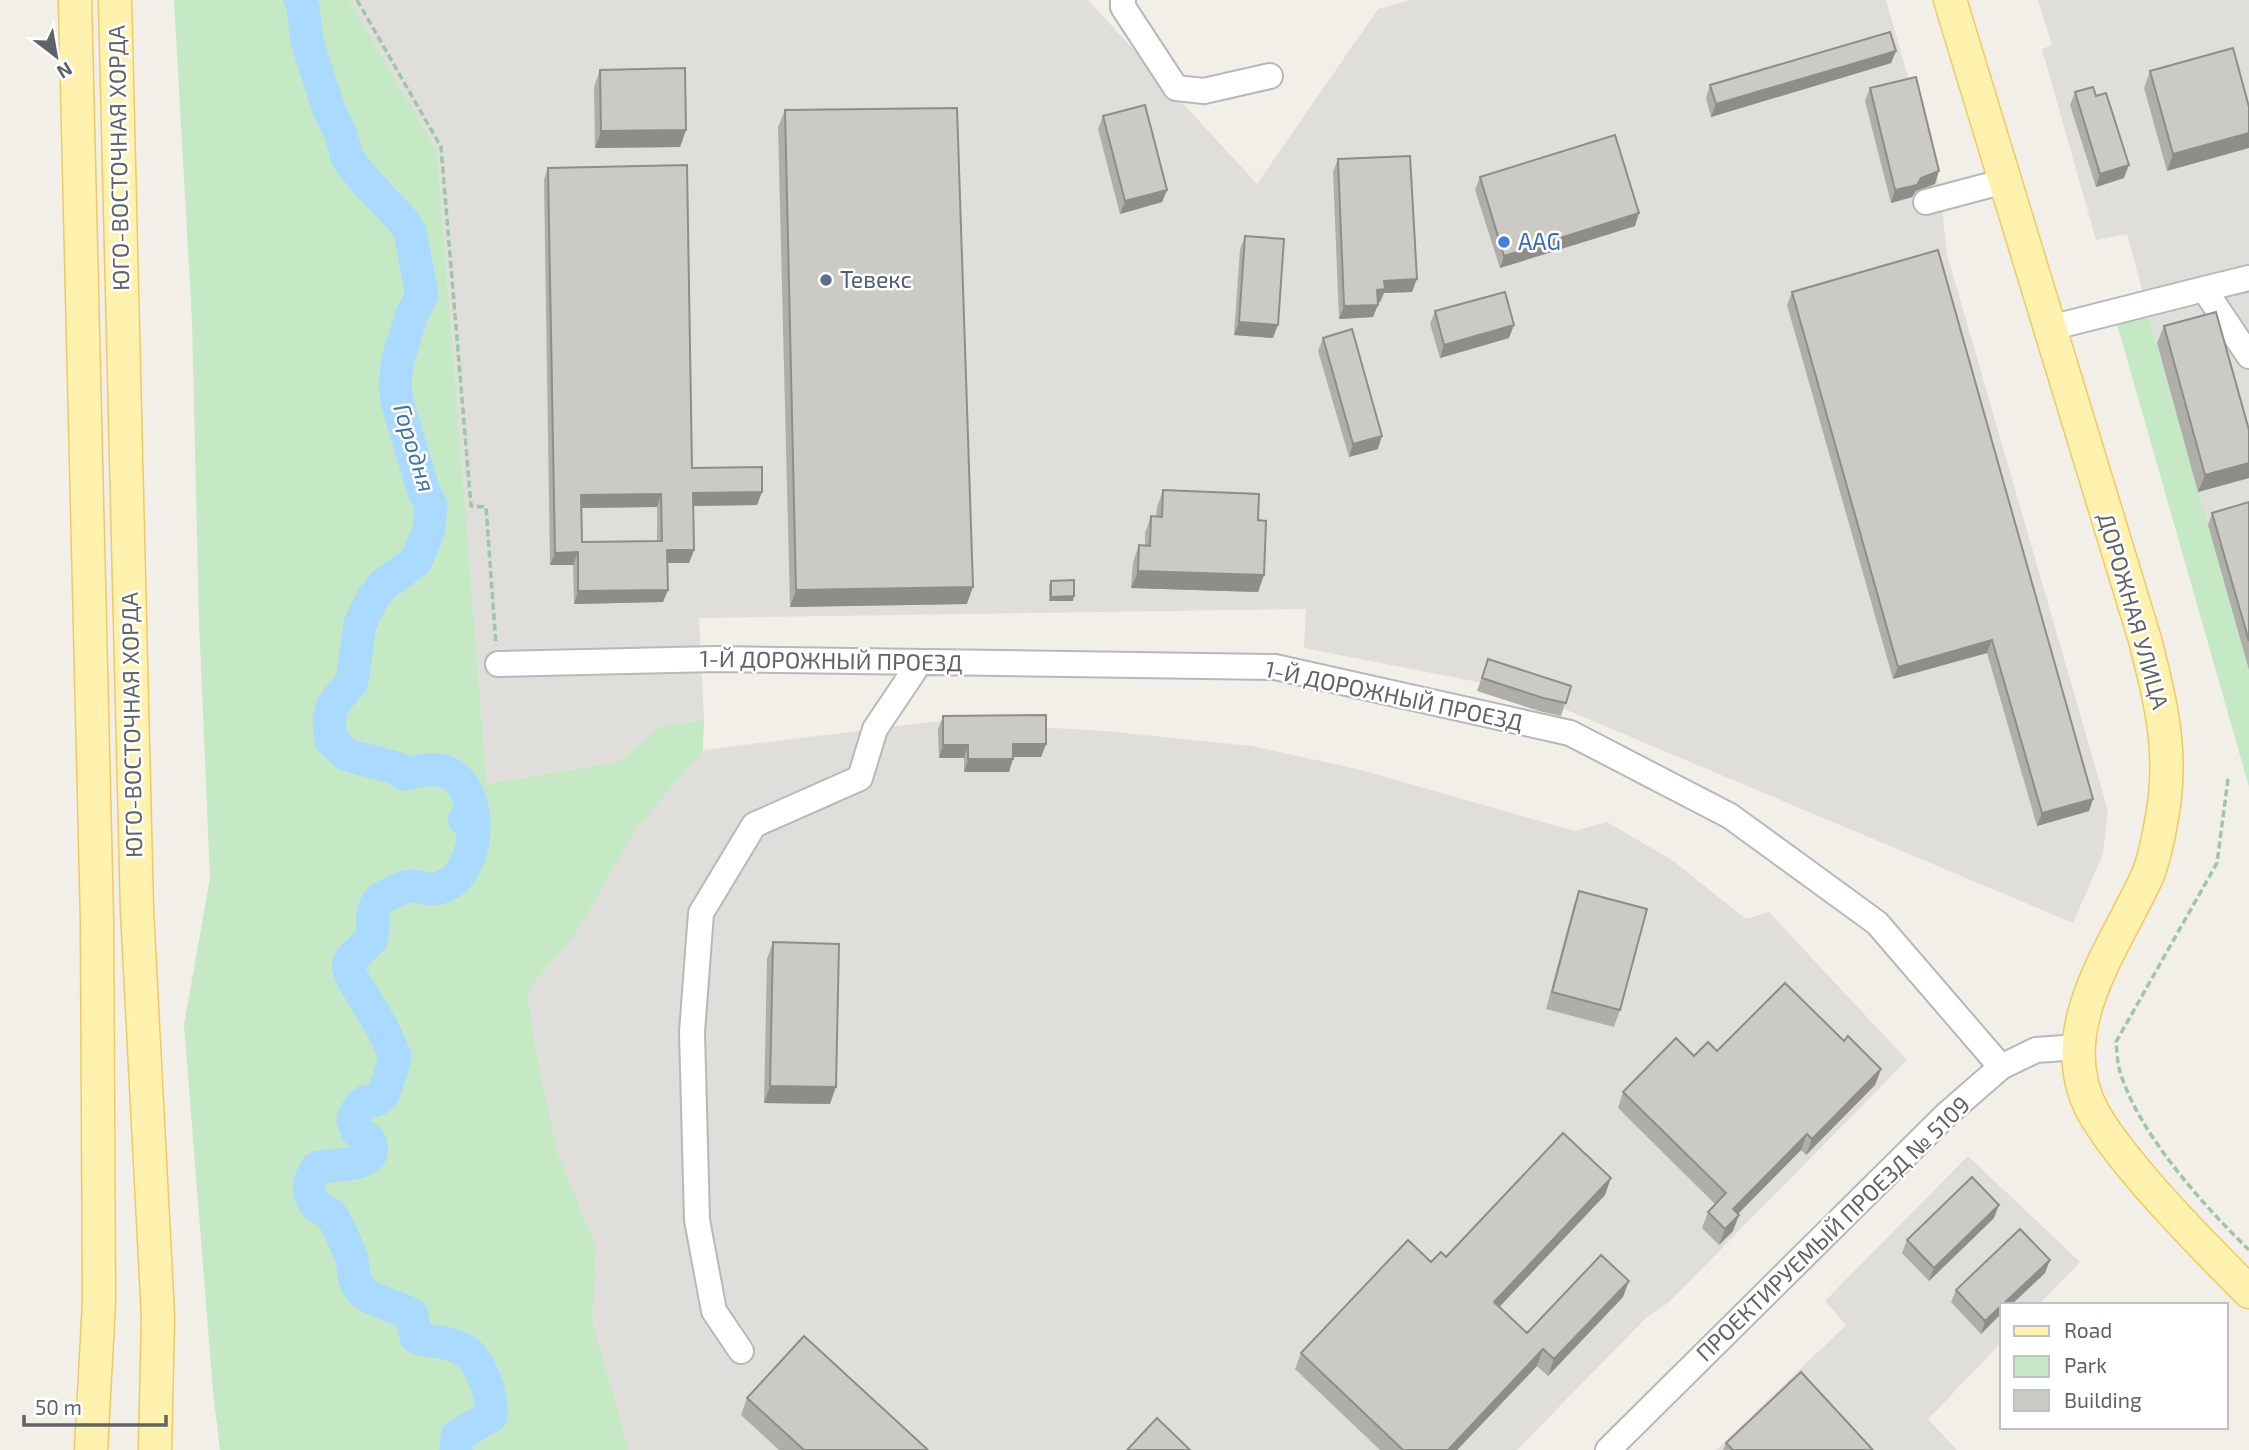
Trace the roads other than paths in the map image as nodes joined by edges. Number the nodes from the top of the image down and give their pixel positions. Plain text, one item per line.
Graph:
1 (75, 0) edge
2 (116, 0) edge
3 (1123, 0) edge
4 (1950, 0) edge
5 (1270, 76) dead end
6 (2005, 181) junction
7 (1926, 202) dead end
8 (2249, 278) edge
9 (2204, 289) junction
10 (2050, 328) junction
11 (2249, 356) edge
12 (920, 662) junction
13 (498, 664) road end
14 (2079, 1047) junction
15 (2001, 1067) junction
16 (2249, 1292) edge
17 (741, 1351) dead end
18 (91, 1450) edge
19 (155, 1450) edge
20 (1608, 1450) edge

1 - 18 main road, ЮГО-ВОСТОЧНАЯ ХОРДА
2 - 19 main road, ЮГО-ВОСТОЧНАЯ ХОРДА
3 - 5 street
4 - 6 main road, ДОРОЖНАЯ УЛИЦА
6 - 7 street
6 - 10 main road, ДОРОЖНАЯ УЛИЦА
8 - 9 street
9 - 10 street
9 - 11 street
10 - 14 main road, ДОРОЖНАЯ УЛИЦА
12 - 13 street, 1-Й ДОРОЖНЫЙ ПРОЕЗД
12 - 15 street, 1-Й ДОРОЖНЫЙ ПРОЕЗД
12 - 17 street
14 - 15 street, ПРОЕКТИРУЕМЫЙ ПРОЕЗД № 5109
14 - 16 main road, ДОРОЖНАЯ УЛИЦА
15 - 20 street, ПРОЕКТИРУЕМЫЙ ПРОЕЗД № 5109

